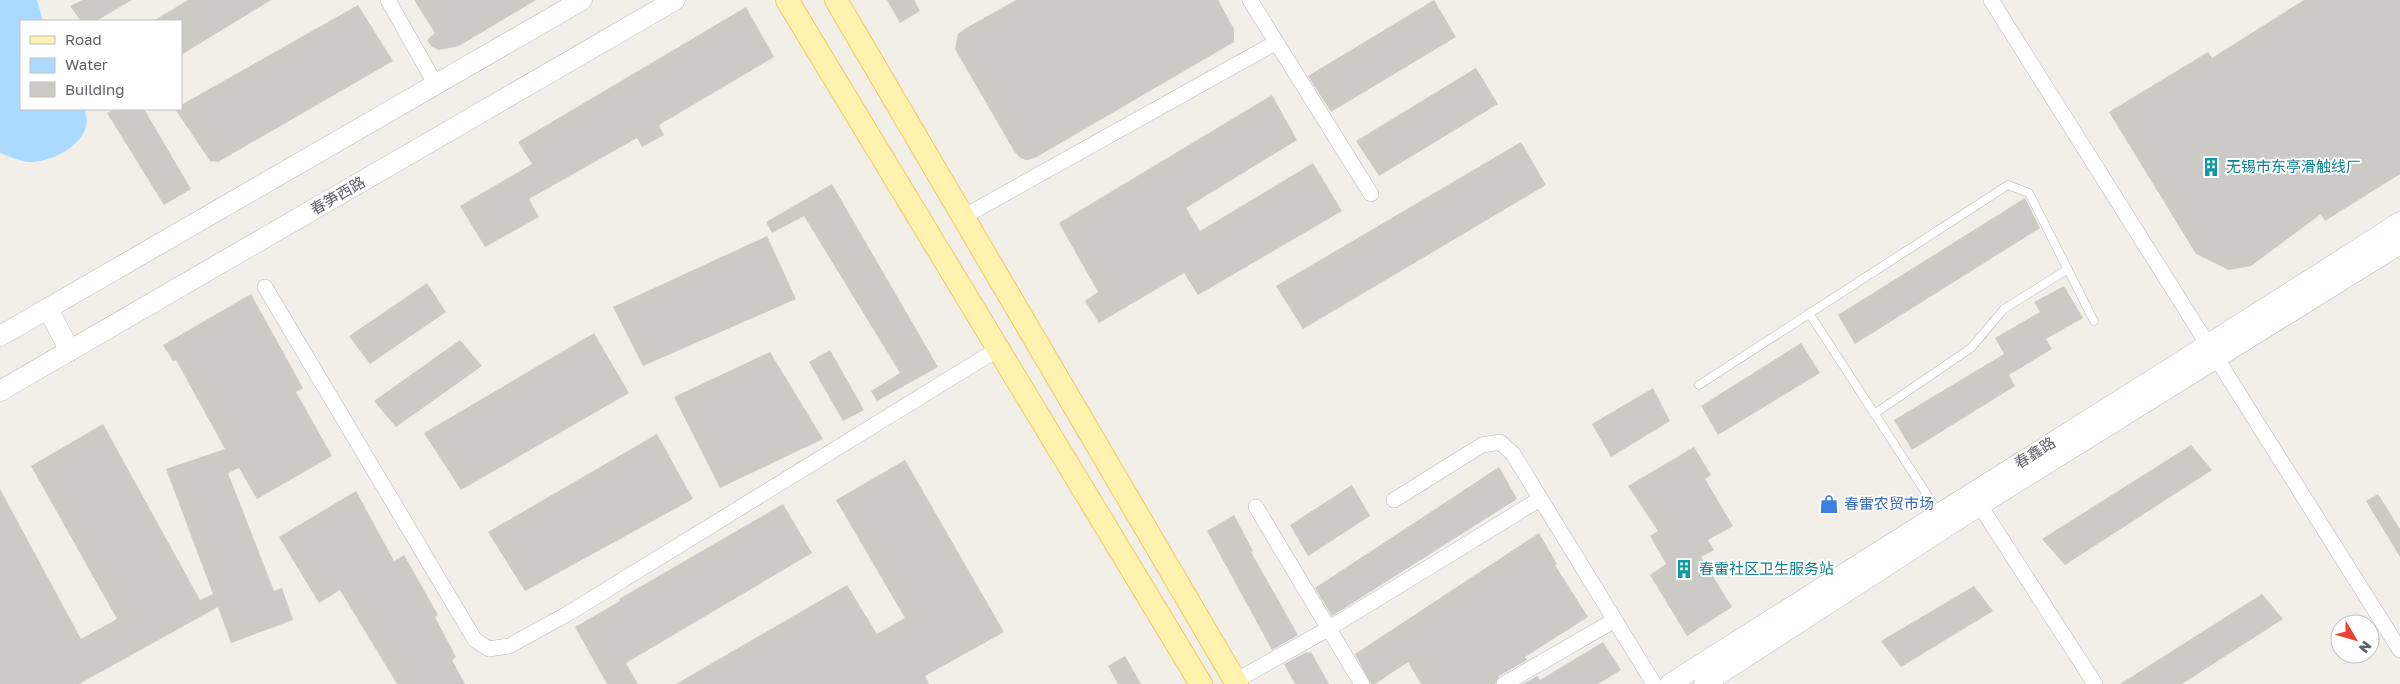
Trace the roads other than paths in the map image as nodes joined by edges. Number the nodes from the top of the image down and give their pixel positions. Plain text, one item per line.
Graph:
1 (388, 0) edge
2 (582, 0) edge
3 (675, 0) edge
4 (787, 0) edge
5 (836, 0) edge
6 (1250, 0) edge
7 (1991, 0) edge
8 (1275, 44) junction
9 (436, 84) junction
10 (1371, 194) dead end
11 (963, 217) junction
12 (2400, 222) edge
13 (2400, 244) edge
14 (2068, 269) junction
15 (264, 287) dead end
16 (48, 309) junction
17 (1809, 313) junction
18 (2094, 321) dead end
19 (0, 336) edge
20 (998, 349) junction
21 (70, 351) junction
22 (2214, 352) junction
23 (1699, 385) dead end
24 (0, 391) edge
25 (1874, 414) junction
26 (1540, 499) junction
27 (1976, 499) junction
28 (1394, 500) dead end
29 (1256, 507) dead end
30 (1939, 513) junction
31 (1615, 620) junction
32 (1328, 629) junction
33 (2400, 650) edge
34 (1236, 683) edge
35 (1201, 684) edge
36 (1362, 684) edge
37 (1504, 684) edge
38 (1654, 684) edge
39 (1670, 684) edge
40 (1704, 684) edge
41 (2095, 684) edge

1 - 9 street
2 - 9 main road
3 - 21 main road, 春笋西路
4 - 20 main road
5 - 11 main road
6 - 8 street
7 - 22 street
8 - 10 street
8 - 11 street
9 - 16 main road
11 - 34 main road
12 - 22 main road, 春鑫路
13 - 22 main road, 春鑫路
14 - 17 lane
14 - 18 lane
14 - 25 lane
15 - 20 street
16 - 19 main road
16 - 21 main road
17 - 23 lane
17 - 25 lane
20 - 35 main road
21 - 24 main road, 春笋西路
22 - 27 main road, 春鑫路
22 - 33 street
25 - 30 lane
26 - 28 street
26 - 31 street
26 - 32 street
27 - 30 main road, 春鑫路
27 - 40 main road, 春鑫路
27 - 41 street
29 - 32 street
30 - 39 main road, 春鑫路
31 - 37 street
31 - 38 street
32 - 34 street
32 - 36 street

